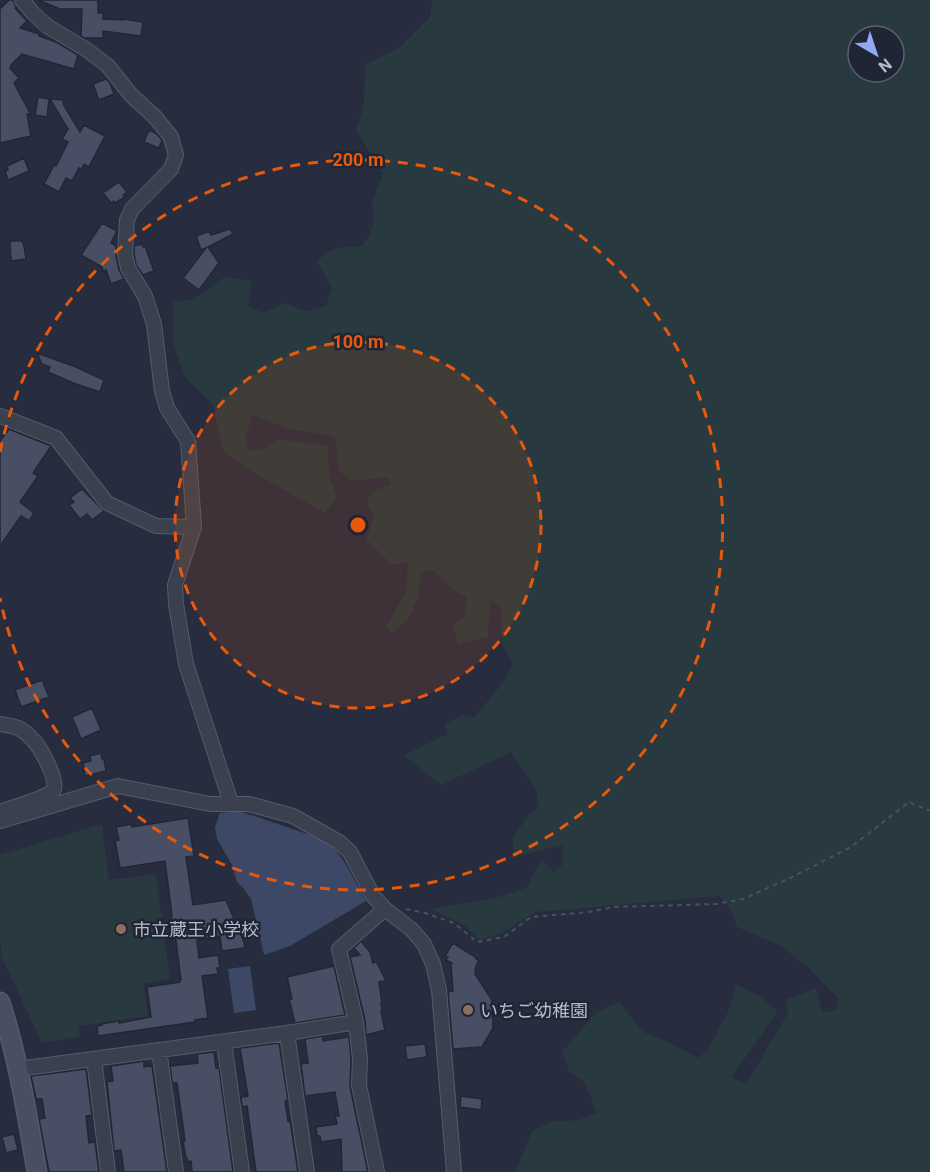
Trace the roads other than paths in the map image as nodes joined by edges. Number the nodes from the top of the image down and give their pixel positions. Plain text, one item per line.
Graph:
1 (22, 0) edge
2 (0, 417) edge
3 (194, 528) junction
4 (0, 724) edge
5 (231, 803) junction
6 (0, 812) edge
7 (0, 821) edge
8 (385, 909) junction
9 (0, 1002) edge
10 (356, 1022) junction
11 (287, 1033) junction
12 (224, 1042) junction
13 (159, 1050) junction
14 (94, 1059) junction
15 (18, 1069) junction
16 (37, 1172) edge
17 (108, 1172) edge
18 (176, 1172) edge
19 (242, 1172) edge
20 (307, 1172) edge
21 (377, 1172) edge
22 (454, 1172) edge

1 - 3 street
2 - 3 street
3 - 5 street
4 - 6 street
5 - 7 street
5 - 8 street
8 - 10 street
8 - 22 street
9 - 15 street
10 - 11 street
10 - 21 street
11 - 12 street
11 - 20 street
12 - 13 street
12 - 19 street
13 - 14 street
13 - 18 street
14 - 15 street
14 - 17 street
15 - 16 street

